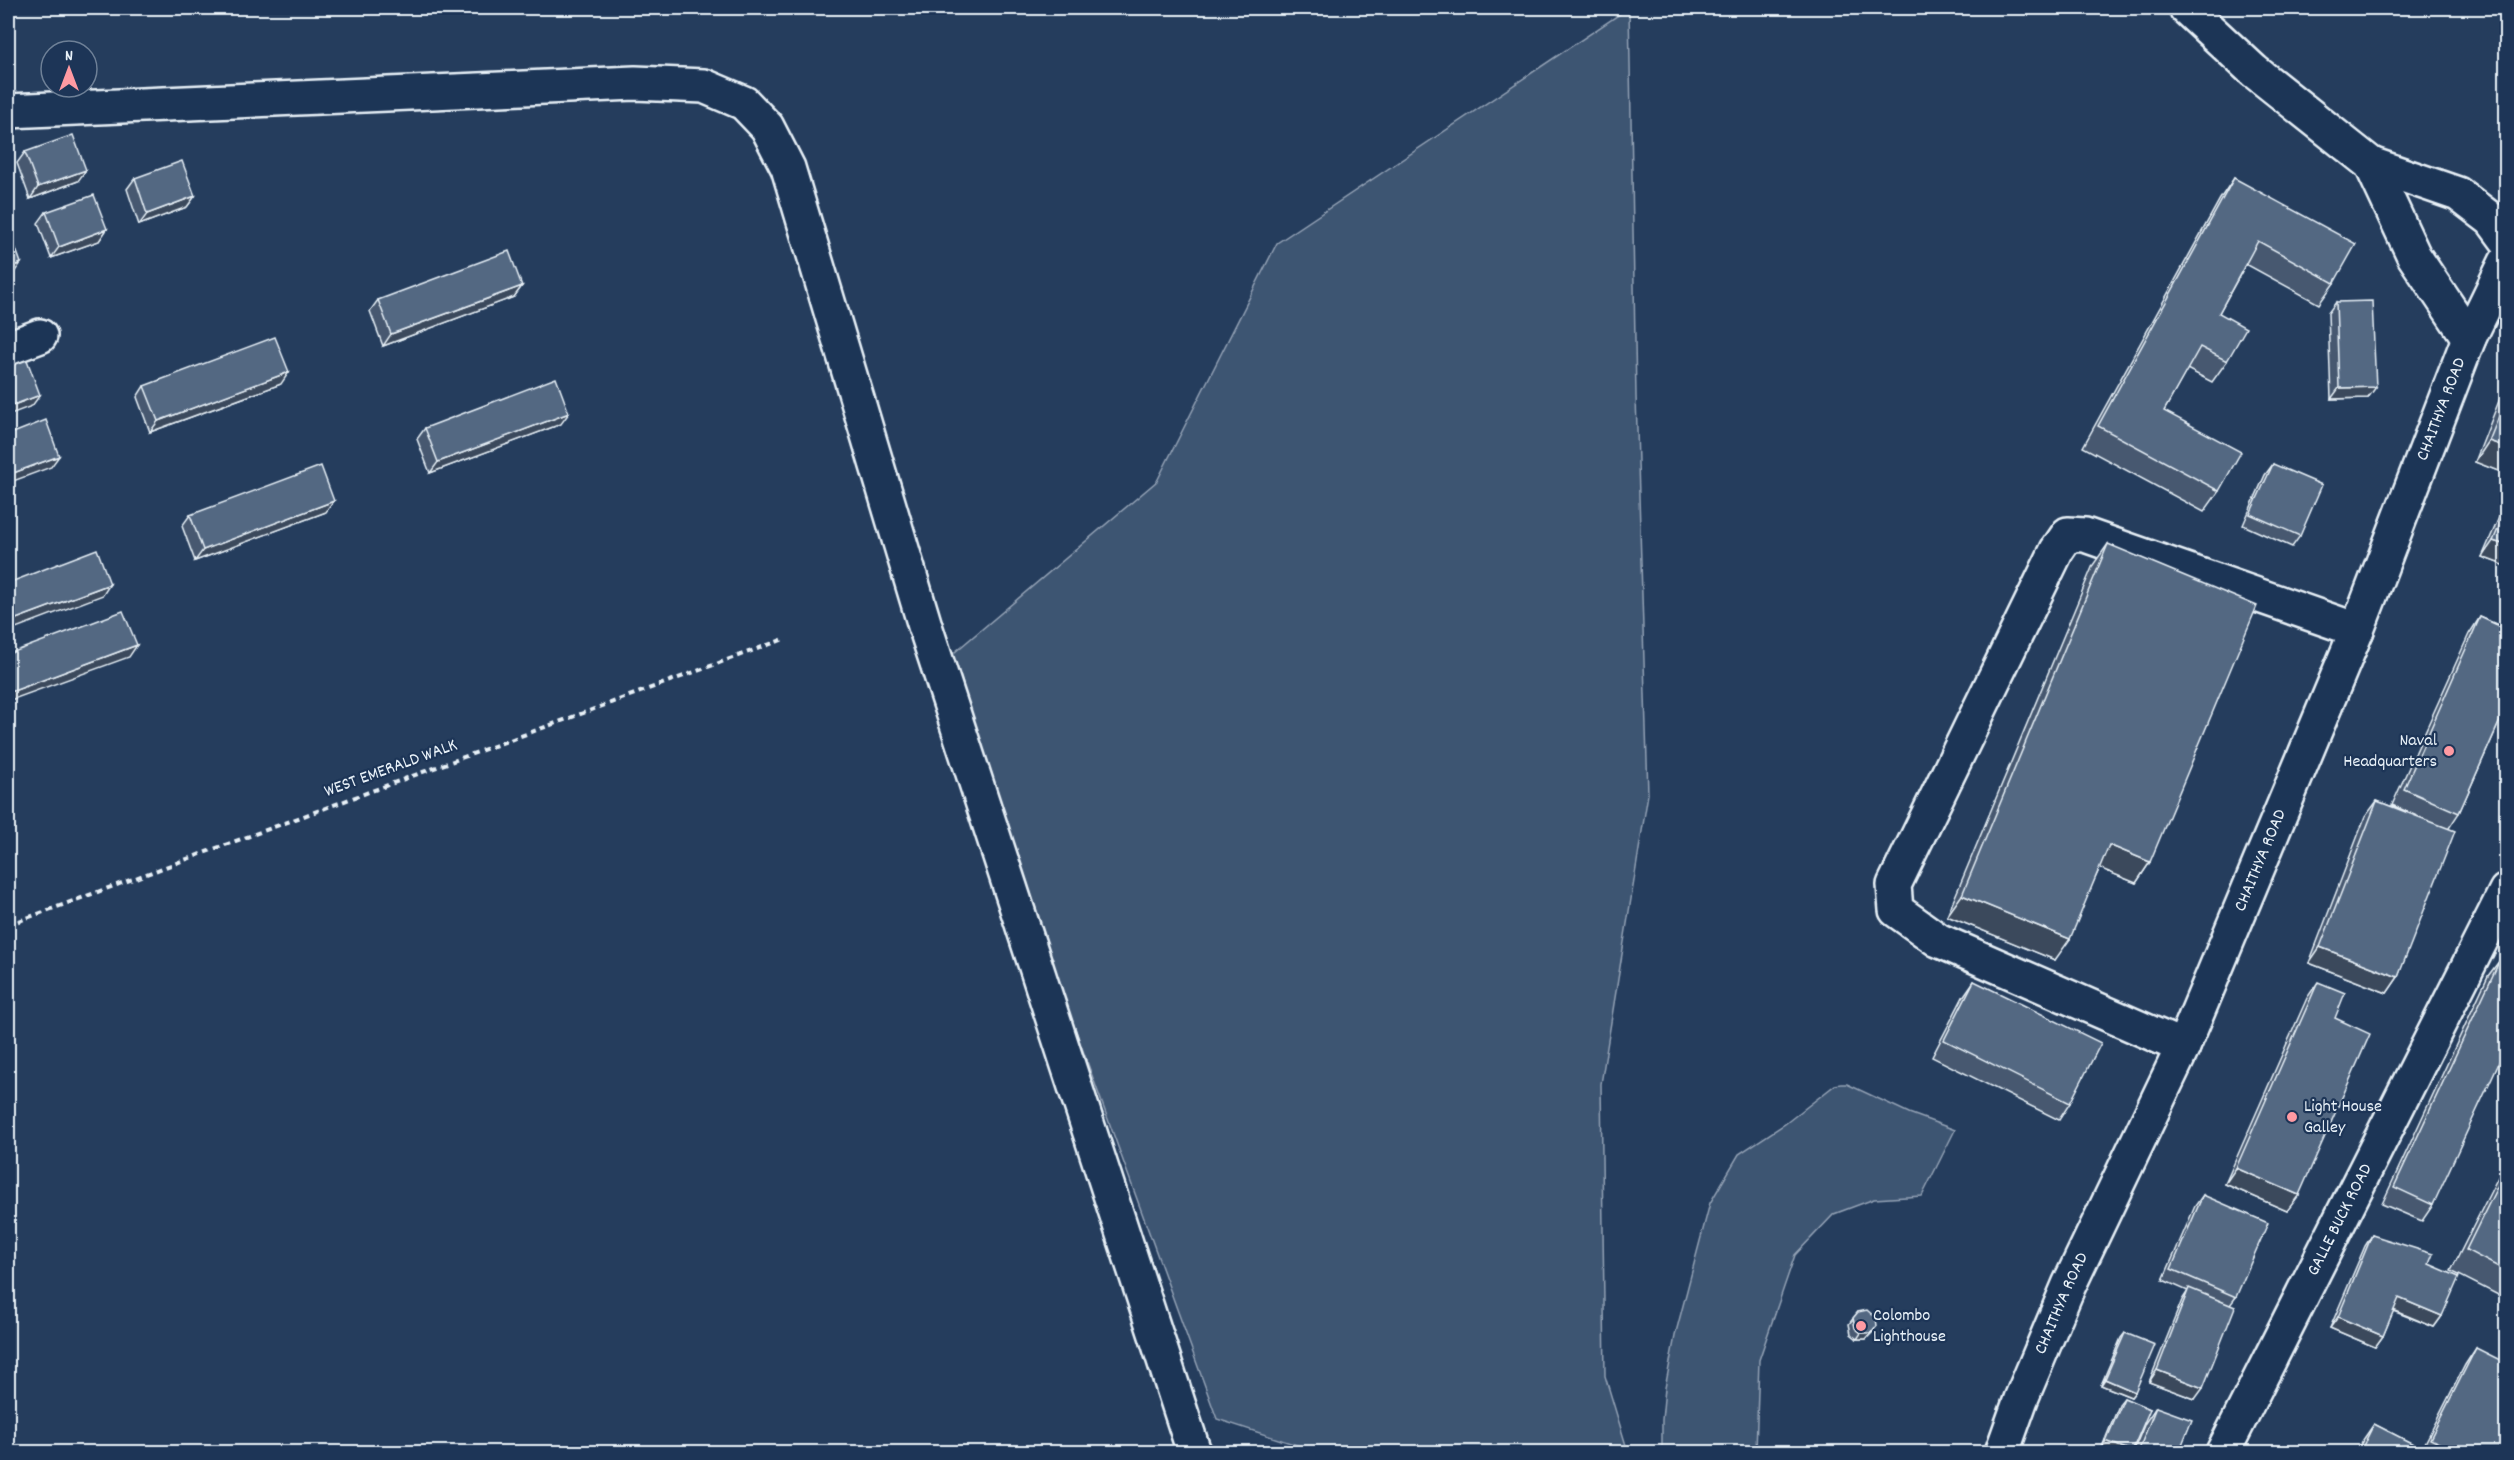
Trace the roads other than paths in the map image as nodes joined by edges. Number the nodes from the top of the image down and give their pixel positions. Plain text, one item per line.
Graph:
1 (2186, 8) edge
2 (8, 111) edge
3 (2371, 164) junction
4 (2506, 239) edge
5 (2506, 262) edge
6 (40, 336) dead end
7 (2469, 338) junction
8 (8, 348) edge
9 (2357, 630) junction
10 (2506, 891) edge
11 (2183, 1047) junction
12 (1194, 1452) edge
13 (2002, 1452) edge
14 (2223, 1452) edge

1 - 3 street
2 - 12 street
3 - 4 street
3 - 7 street
5 - 7 street, CHAITHYA ROAD
6 - 8 street
7 - 9 street, CHAITHYA ROAD
9 - 11 street, CHAITHYA ROAD
9 - 11 street
10 - 14 street, GALLE BUCK ROAD
11 - 13 street, CHAITHYA ROAD

